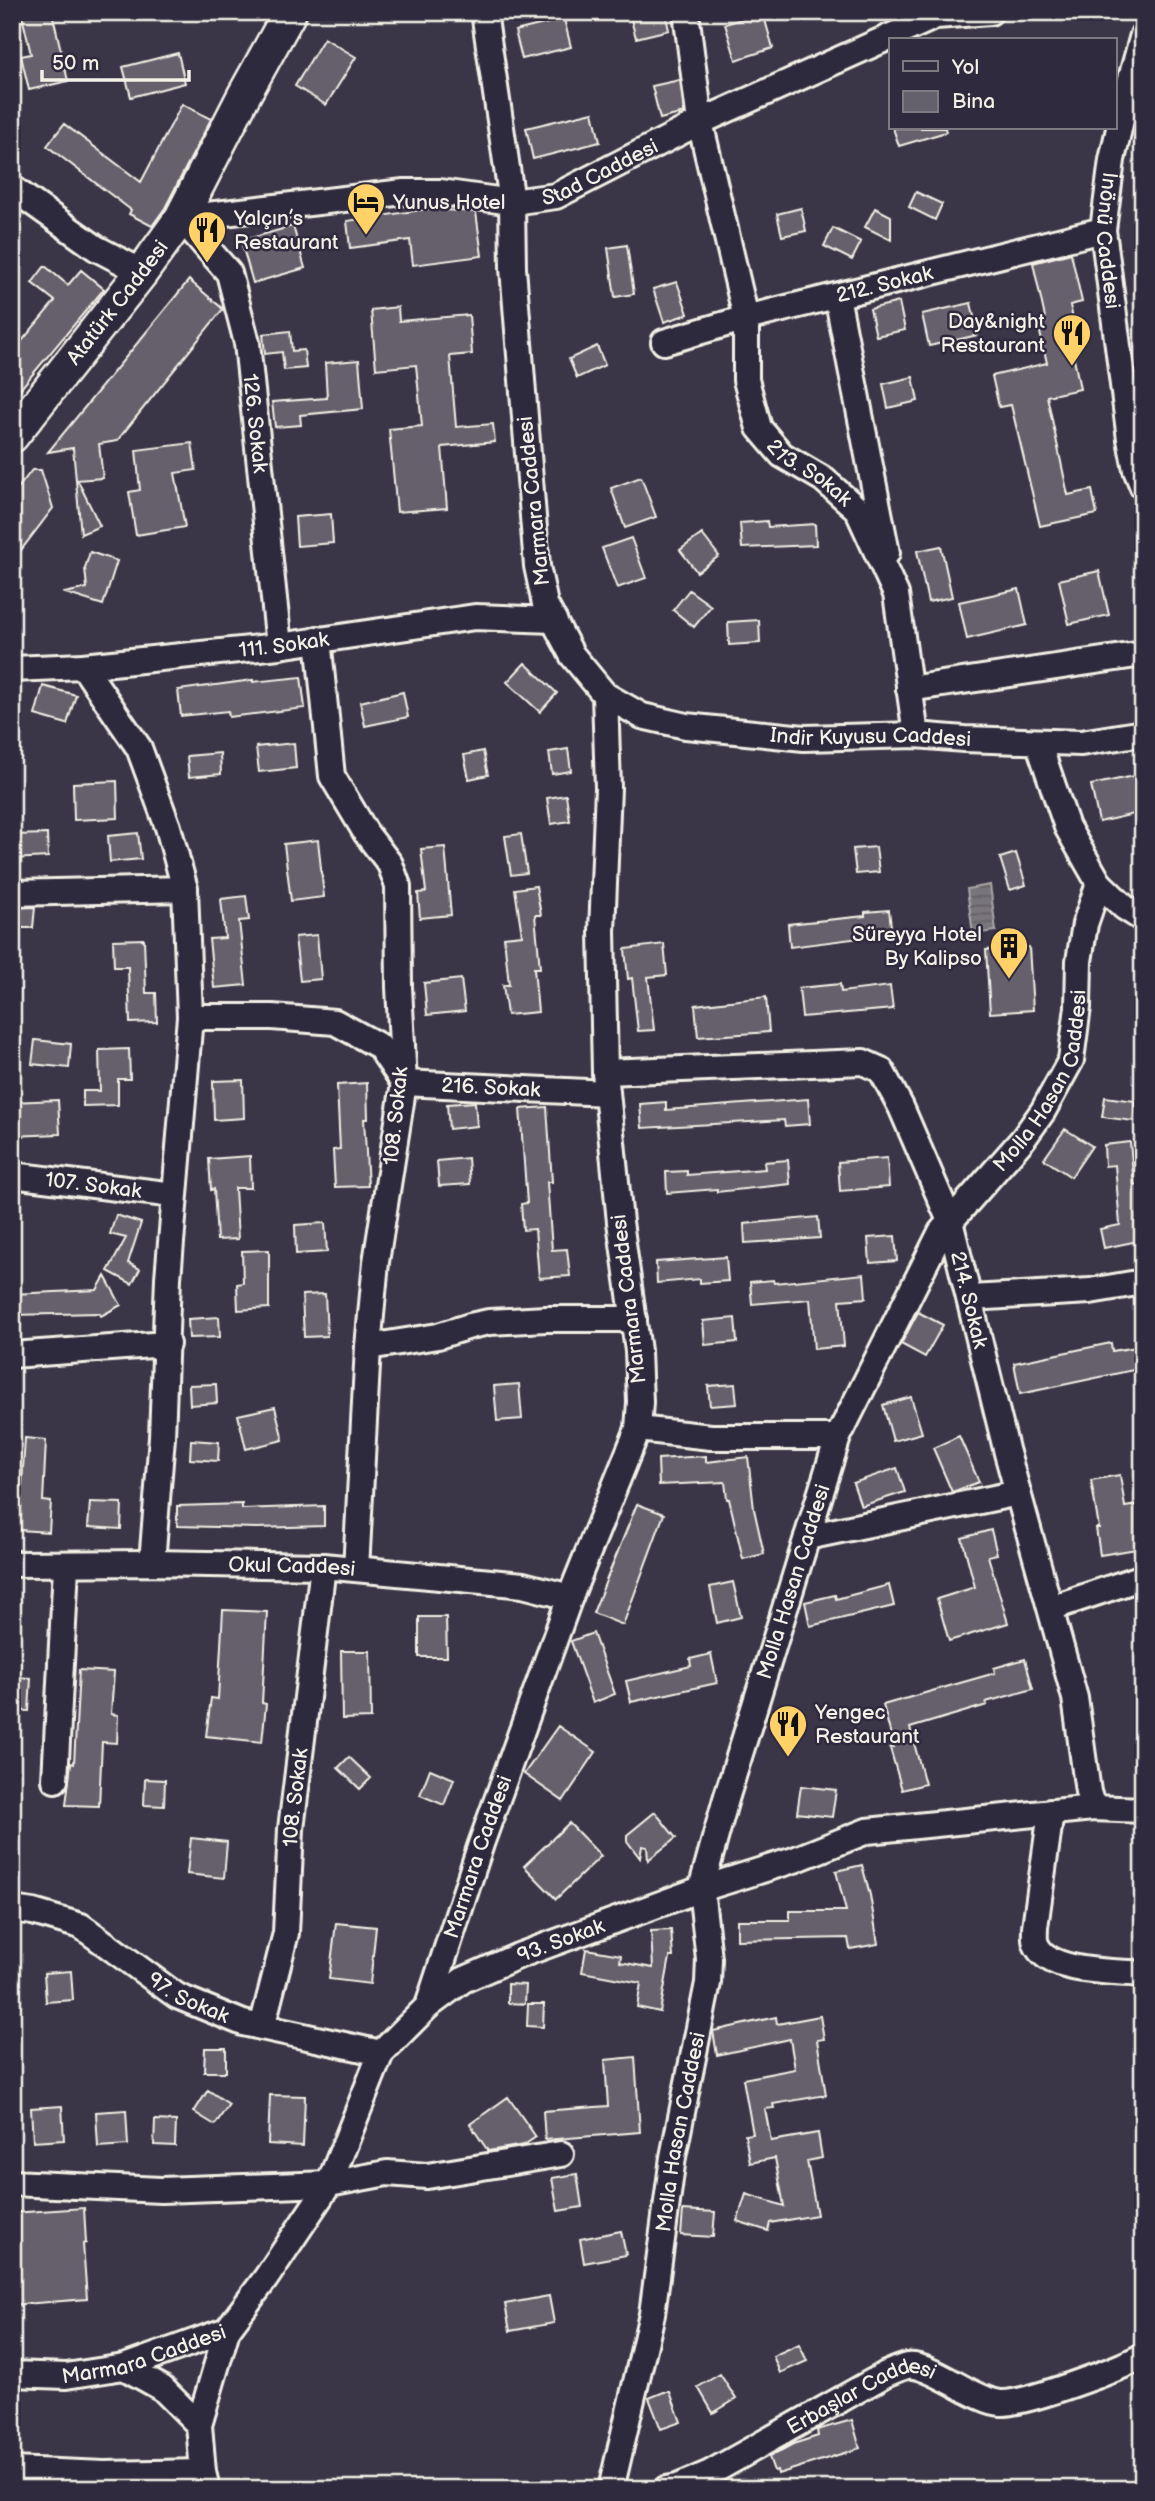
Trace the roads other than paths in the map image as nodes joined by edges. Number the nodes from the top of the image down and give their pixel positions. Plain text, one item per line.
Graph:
1 (290, 12) edge
2 (484, 12) edge
3 (686, 12) edge
4 (990, 12) edge
5 (936, 14) edge
6 (1143, 35) edge
7 (700, 122) junction
8 (12, 188) edge
9 (513, 202) junction
10 (181, 218) junction
11 (1103, 230) junction
12 (142, 272) junction
13 (837, 296) junction
14 (746, 318) junction
15 (664, 342) dead end
16 (12, 436) edge
17 (1137, 439) edge
18 (1143, 487) edge
19 (895, 594) junction
20 (554, 620) junction
21 (318, 639) junction
22 (279, 646) junction
23 (1143, 654) edge
24 (83, 667) junction
25 (12, 669) edge
26 (909, 689) junction
27 (605, 695) junction
28 (1143, 733) edge
29 (916, 735) junction
30 (1038, 742) junction
31 (1100, 883) junction
32 (186, 889) junction
33 (12, 893) edge
34 (1143, 919) edge
35 (190, 1017) junction
36 (606, 1082) junction
37 (404, 1083) junction
38 (12, 1175) edge
39 (174, 1195) junction
40 (950, 1221) junction
41 (1143, 1282) edge
42 (971, 1298) junction
43 (634, 1319) junction
44 (167, 1344) junction
45 (368, 1347) junction
46 (12, 1355) edge
47 (638, 1429) junction
48 (838, 1437) junction
49 (1018, 1493) junction
50 (807, 1537) junction
51 (152, 1563) junction
52 (12, 1564) edge
53 (66, 1566) junction
54 (323, 1566) junction
55 (356, 1569) junction
56 (1143, 1577) edge
57 (570, 1597) junction
58 (1051, 1608) junction
59 (55, 1780) dead end
60 (1093, 1808) junction
61 (1143, 1810) edge
62 (1051, 1812) junction
63 (701, 1889) junction
64 (12, 1909) edge
65 (1143, 1974) edge
66 (428, 2006) junction
67 (262, 2027) junction
68 (381, 2053) junction
69 (561, 2154) dead end
70 (12, 2183) edge
71 (328, 2184) junction
72 (227, 2330) junction
73 (1143, 2356) edge
74 (124, 2367) junction
75 (12, 2374) edge
76 (199, 2425) junction
77 (12, 2470) edge
78 (205, 2480) edge
79 (611, 2489) edge
80 (666, 2489) edge

1 - 10 main road, Atatürk Caddesi
2 - 9 street, Marmara Caddesi
3 - 7 street, 213. Sokak
4 - 5 street, Stad Caddesi
5 - 7 street, Stad Caddesi
6 - 11 street, İnönü Caddesi
7 - 9 street, Stad Caddesi
7 - 14 street, 213. Sokak
8 - 12 street
9 - 10 street, Stad Caddesi
9 - 20 street, Marmara Caddesi
10 - 12 main road, Atatürk Caddesi
10 - 22 street, 126. Sokak
11 - 13 street, 212. Sokak
11 - 17 street, İnönü Caddesi
12 - 16 main road, Atatürk Caddesi
13 - 14 street, 212. Sokak
13 - 19 street
14 - 15 street, 212. Sokak
14 - 19 street, 213. Sokak
17 - 18 street, İnönü Caddesi
19 - 26 street, 213. Sokak
20 - 21 street, 111. Sokak
20 - 27 street, Marmara Caddesi
21 - 22 street, 111. Sokak
21 - 37 street, 108. Sokak
22 - 24 street, 111. Sokak
23 - 26 street
24 - 25 street, 111. Sokak
24 - 32 street
26 - 29 street, 213. Sokak
27 - 29 street, Indir Kuyusu Caddesi
27 - 36 street, Marmara Caddesi
28 - 30 street, Indir Kuyusu Caddesi
29 - 30 street, Indir Kuyusu Caddesi
30 - 31 street
31 - 34 street
31 - 40 street, Molla Hasan Caddesi
32 - 33 street
32 - 35 street
35 - 37 street
35 - 39 street
36 - 37 street, 216. Sokak
36 - 40 street, 214. Sokak
36 - 43 street, Marmara Caddesi
37 - 45 street, 108. Sokak
38 - 39 street, 107. Sokak
39 - 44 street
40 - 42 street, 214. Sokak
40 - 48 street, Molla Hasan Caddesi
41 - 42 street
42 - 49 street, 214. Sokak
43 - 45 street
43 - 47 street, Marmara Caddesi
44 - 46 street
44 - 51 street
45 - 55 street, 108. Sokak
47 - 48 street
47 - 57 street, Marmara Caddesi
48 - 50 street, Molla Hasan Caddesi
49 - 50 street
49 - 58 street, 214. Sokak
50 - 63 street, Molla Hasan Caddesi
51 - 53 street, Okul Caddesi
51 - 54 street, Okul Caddesi
52 - 53 street, Okul Caddesi
53 - 59 street
54 - 55 street, Okul Caddesi
54 - 67 street, 108. Sokak
55 - 57 street, Okul Caddesi
56 - 58 street
57 - 66 street, Marmara Caddesi
58 - 60 street, 214. Sokak
60 - 61 street, 93. Sokak
60 - 62 street, 93. Sokak
62 - 63 street, 93. Sokak
62 - 65 street
63 - 66 street, 93. Sokak
63 - 79 street, Molla Hasan Caddesi
64 - 67 street, 97. Sokak
66 - 68 street, Marmara Caddesi
67 - 68 street, 97. Sokak
68 - 71 street, Marmara Caddesi
69 - 71 street
70 - 71 street
71 - 72 street, Marmara Caddesi
72 - 74 street, Marmara Caddesi
72 - 76 street
73 - 80 street, Erbaşlar Caddesi
74 - 75 street, Marmara Caddesi
74 - 76 street
76 - 78 street
77 - 78 street

